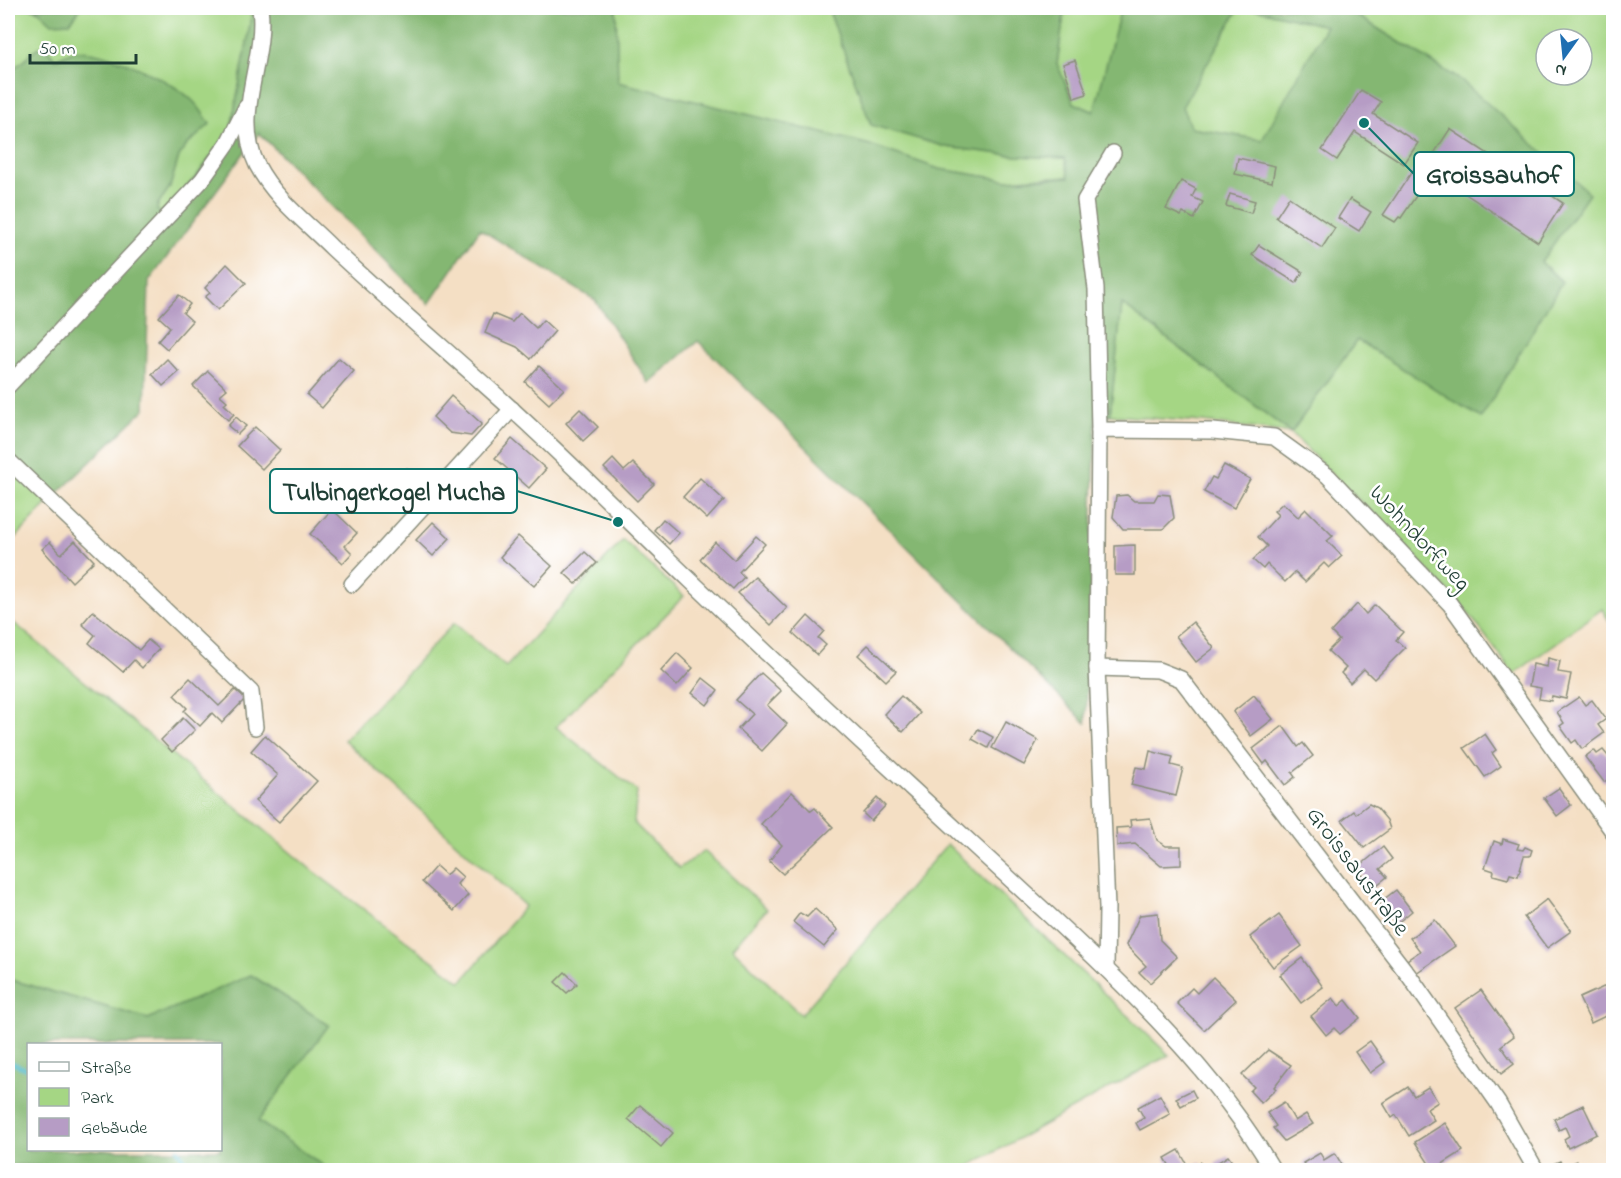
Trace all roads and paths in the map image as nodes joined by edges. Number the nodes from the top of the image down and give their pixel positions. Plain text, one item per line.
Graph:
1 (260, 8) edge
2 (250, 99) junction
3 (1113, 153) dead end
4 (8, 386) edge
5 (512, 410) junction
6 (1099, 430) junction
7 (8, 460) edge
8 (352, 584) dead end
9 (1097, 668) junction
10 (255, 727) dead end
11 (1614, 833) edge
12 (1106, 968) junction
13 (1274, 1170) edge
14 (1536, 1170) edge

1 - 2 street
2 - 4 street
2 - 5 street
3 - 6 street
5 - 8 street
5 - 12 street
6 - 9 street
6 - 11 street, Wohndorfweg
7 - 10 street
9 - 12 street
9 - 14 street, Groissaustraße
12 - 13 street

